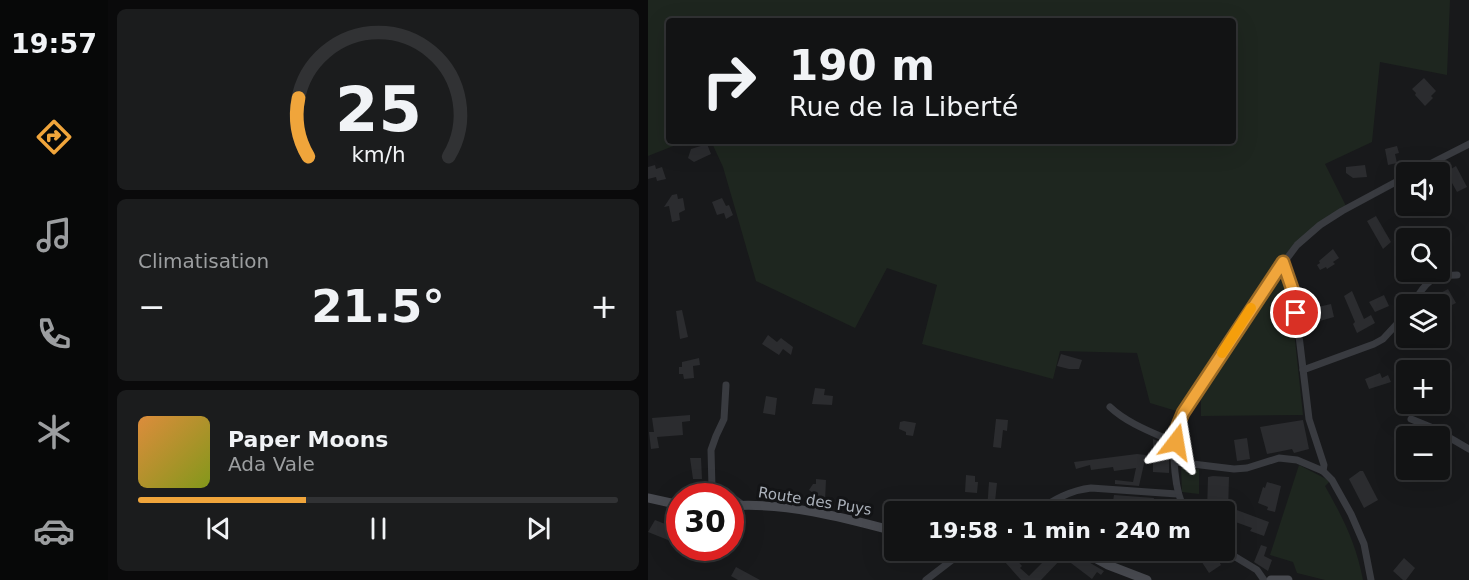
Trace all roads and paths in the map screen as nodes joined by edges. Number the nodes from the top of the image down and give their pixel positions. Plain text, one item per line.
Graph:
1 (1469, 144) edge
2 (1434, 162) edge
3 (1396, 182) edge
4 (1283, 262) junction
5 (1457, 275) dead end
6 (1418, 294) edge
7 (1396, 325) edge
8 (1303, 370) junction
9 (726, 385) dead end
10 (1110, 407) dead end
11 (1411, 419) dead end
12 (1176, 442) junction
13 (1469, 449) edge
14 (1176, 462) junction
15 (1323, 471) junction
16 (711, 483) edge
17 (1178, 494) junction
18 (648, 498) edge
19 (1056, 501) edge
20 (1181, 501) edge
21 (666, 502) edge
22 (744, 505) edge
23 (884, 529) edge
24 (1235, 557) edge
25 (951, 561) edge
26 (1100, 561) edge
27 (926, 580) edge
28 (1147, 580) edge
29 (1264, 580) edge
30 (1271, 580) edge
31 (1288, 580) edge
32 (1371, 580) edge

1 - 2 street
3 - 4 street
4 - 8 street
4 - 12 street
5 - 6 street
7 - 8 street
8 - 15 street
9 - 16 street
10 - 12 street
11 - 13 street
12 - 14 street
14 - 15 street
14 - 17 street
15 - 32 street
17 - 19 street
17 - 20 street
18 - 21 main road
22 - 23 main road, Route des Puys
24 - 29 street
25 - 27 street
26 - 28 main road
30 - 31 main road

